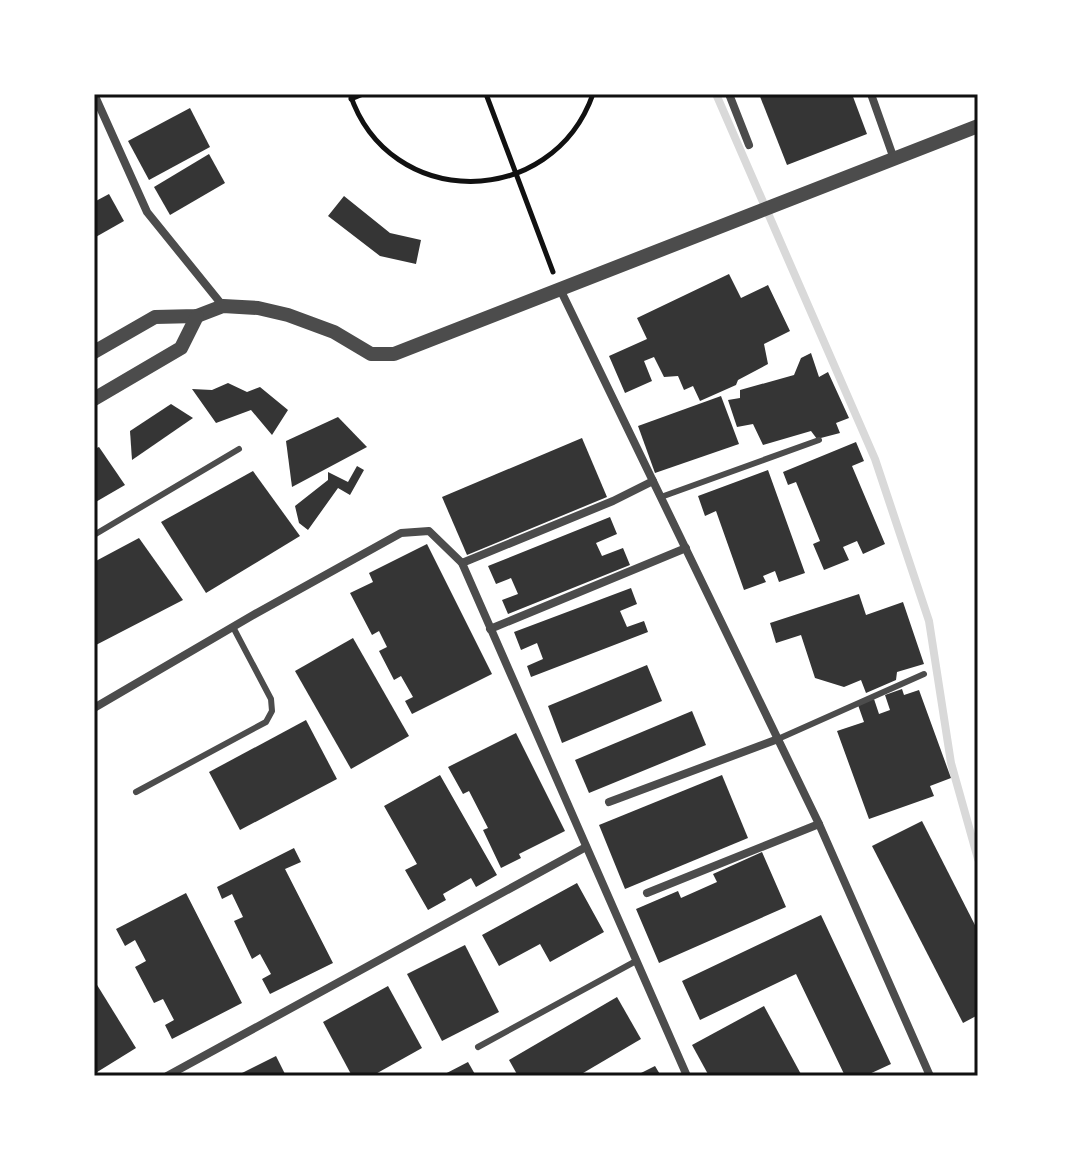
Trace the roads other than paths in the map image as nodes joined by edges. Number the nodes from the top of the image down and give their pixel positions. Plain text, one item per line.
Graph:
1 (94, 94) edge
2 (729, 94) edge
3 (871, 94) edge
4 (978, 126) edge
5 (749, 145) dead end
6 (894, 159) junction
7 (559, 288) junction
8 (223, 306) junction
9 (197, 316) junction
10 (94, 352) edge
11 (94, 399) edge
12 (819, 440) dead end
13 (239, 449) dead end
14 (653, 481) junction
15 (661, 497) junction
16 (94, 535) edge
17 (686, 548) junction
18 (462, 563) junction
19 (233, 627) junction
20 (490, 629) junction
21 (924, 674) dead end
22 (94, 708) edge
23 (778, 739) junction
24 (136, 792) dead end
25 (609, 802) dead end
26 (819, 824) junction
27 (586, 847) junction
28 (647, 893) dead end
29 (636, 961) junction
30 (478, 1047) dead end
31 (167, 1076) edge
32 (687, 1076) edge
33 (930, 1076) edge

1 - 8 street
2 - 5 street
3 - 6 street
4 - 6 street
6 - 7 street
7 - 8 street
7 - 14 street
8 - 9 street
9 - 10 street
9 - 11 street
12 - 15 lane
13 - 16 lane
14 - 15 street
14 - 18 street
15 - 17 street
17 - 20 street
17 - 23 street
18 - 19 street
18 - 20 street
19 - 22 street
19 - 24 lane
20 - 27 street
21 - 23 lane
23 - 25 street
23 - 26 street
26 - 28 street
26 - 33 street
27 - 29 street
27 - 31 street
29 - 30 lane
29 - 32 street

